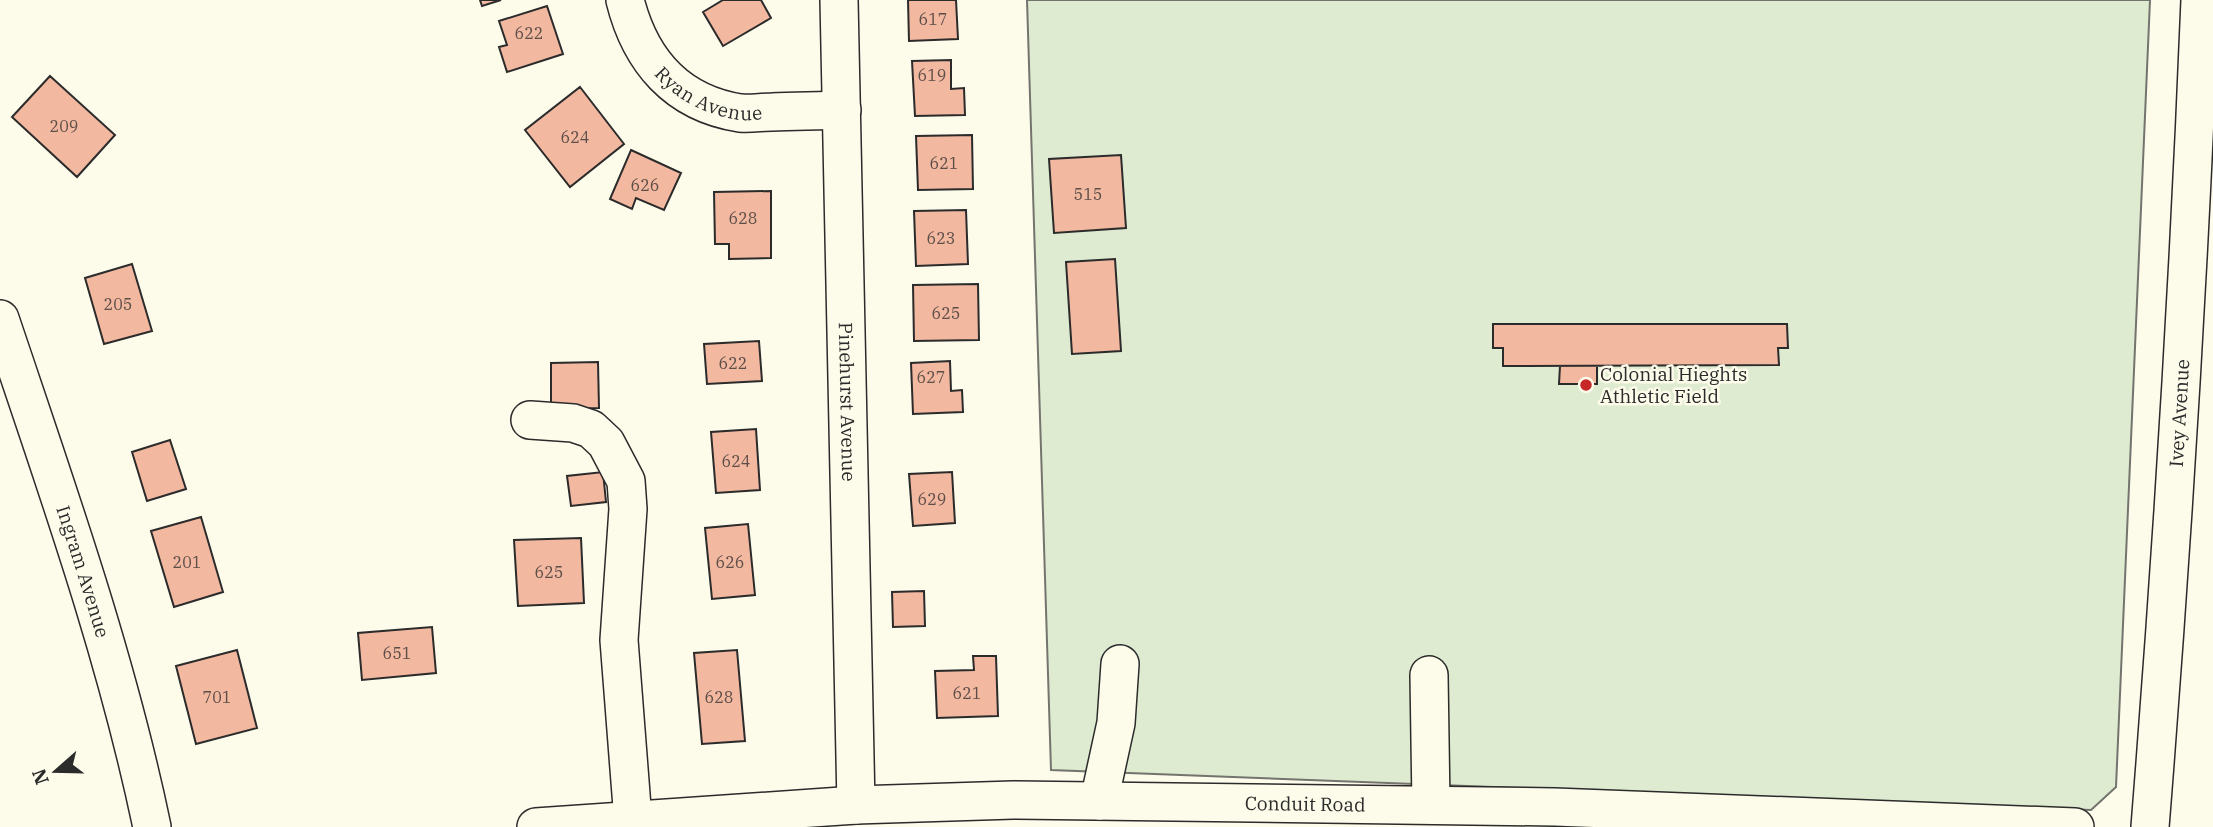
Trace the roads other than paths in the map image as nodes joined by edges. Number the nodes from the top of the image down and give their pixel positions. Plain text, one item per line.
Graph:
1 (625, 0) edge
2 (839, 0) edge
3 (2200, 0) edge
4 (842, 110) junction
5 (2202, 210) edge
6 (0, 319) edge
7 (7, 363) edge
8 (530, 420) dead end
9 (1120, 664) dead end
10 (1429, 675) dead end
11 (856, 805) junction
12 (1431, 805) junction
13 (1103, 810) edge
14 (633, 820) junction
15 (551, 826) edge
16 (152, 827) edge
17 (2075, 827) edge
18 (2150, 827) edge

1 - 4 street, Ryan Avenue
2 - 4 street, Pinehurst Avenue
3 - 5 street, Ivey Avenue
4 - 11 street, Pinehurst Avenue
5 - 18 street, Ivey Avenue
6 - 7 street, Ingram Avenue
7 - 16 street, Ingram Avenue
8 - 14 street
9 - 13 street
10 - 12 street
11 - 13 street, Conduit Road
11 - 14 street, Conduit Road
12 - 13 street, Conduit Road
12 - 17 street, Conduit Road
14 - 15 street, Conduit Road

